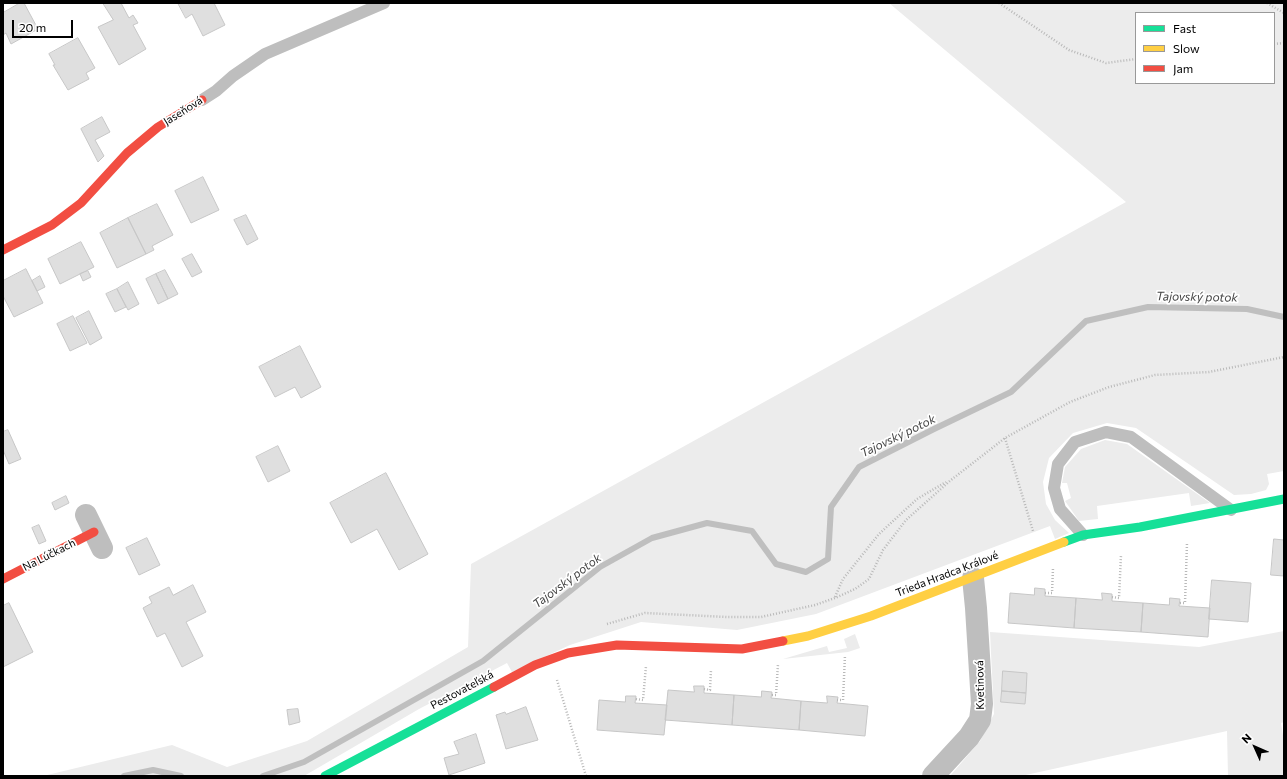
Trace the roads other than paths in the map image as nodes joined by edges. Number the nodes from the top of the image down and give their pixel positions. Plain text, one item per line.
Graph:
1 (384, 3) edge
2 (202, 100) joint
3 (3, 250) edge
4 (1284, 499) edge
5 (1231, 510) junction
6 (94, 532) dead end
7 (1083, 535) junction
8 (3, 578) edge
9 (973, 578) junction
10 (617, 646) joint
11 (326, 776) edge
12 (933, 776) edge

1 - 2 lane, Jaseňová
2 - 3 street, Jaseňová
4 - 5 street, Trieda Hradca Králové
5 - 7 street, Trieda Hradca Králové
5 - 7 lane
6 - 8 street, Na Lúčkach
7 - 9 street, Trieda Hradca Králové
9 - 10 street, Trieda Hradca Králové
9 - 12 street, Kvetinová
10 - 11 street, Pestovateľská

